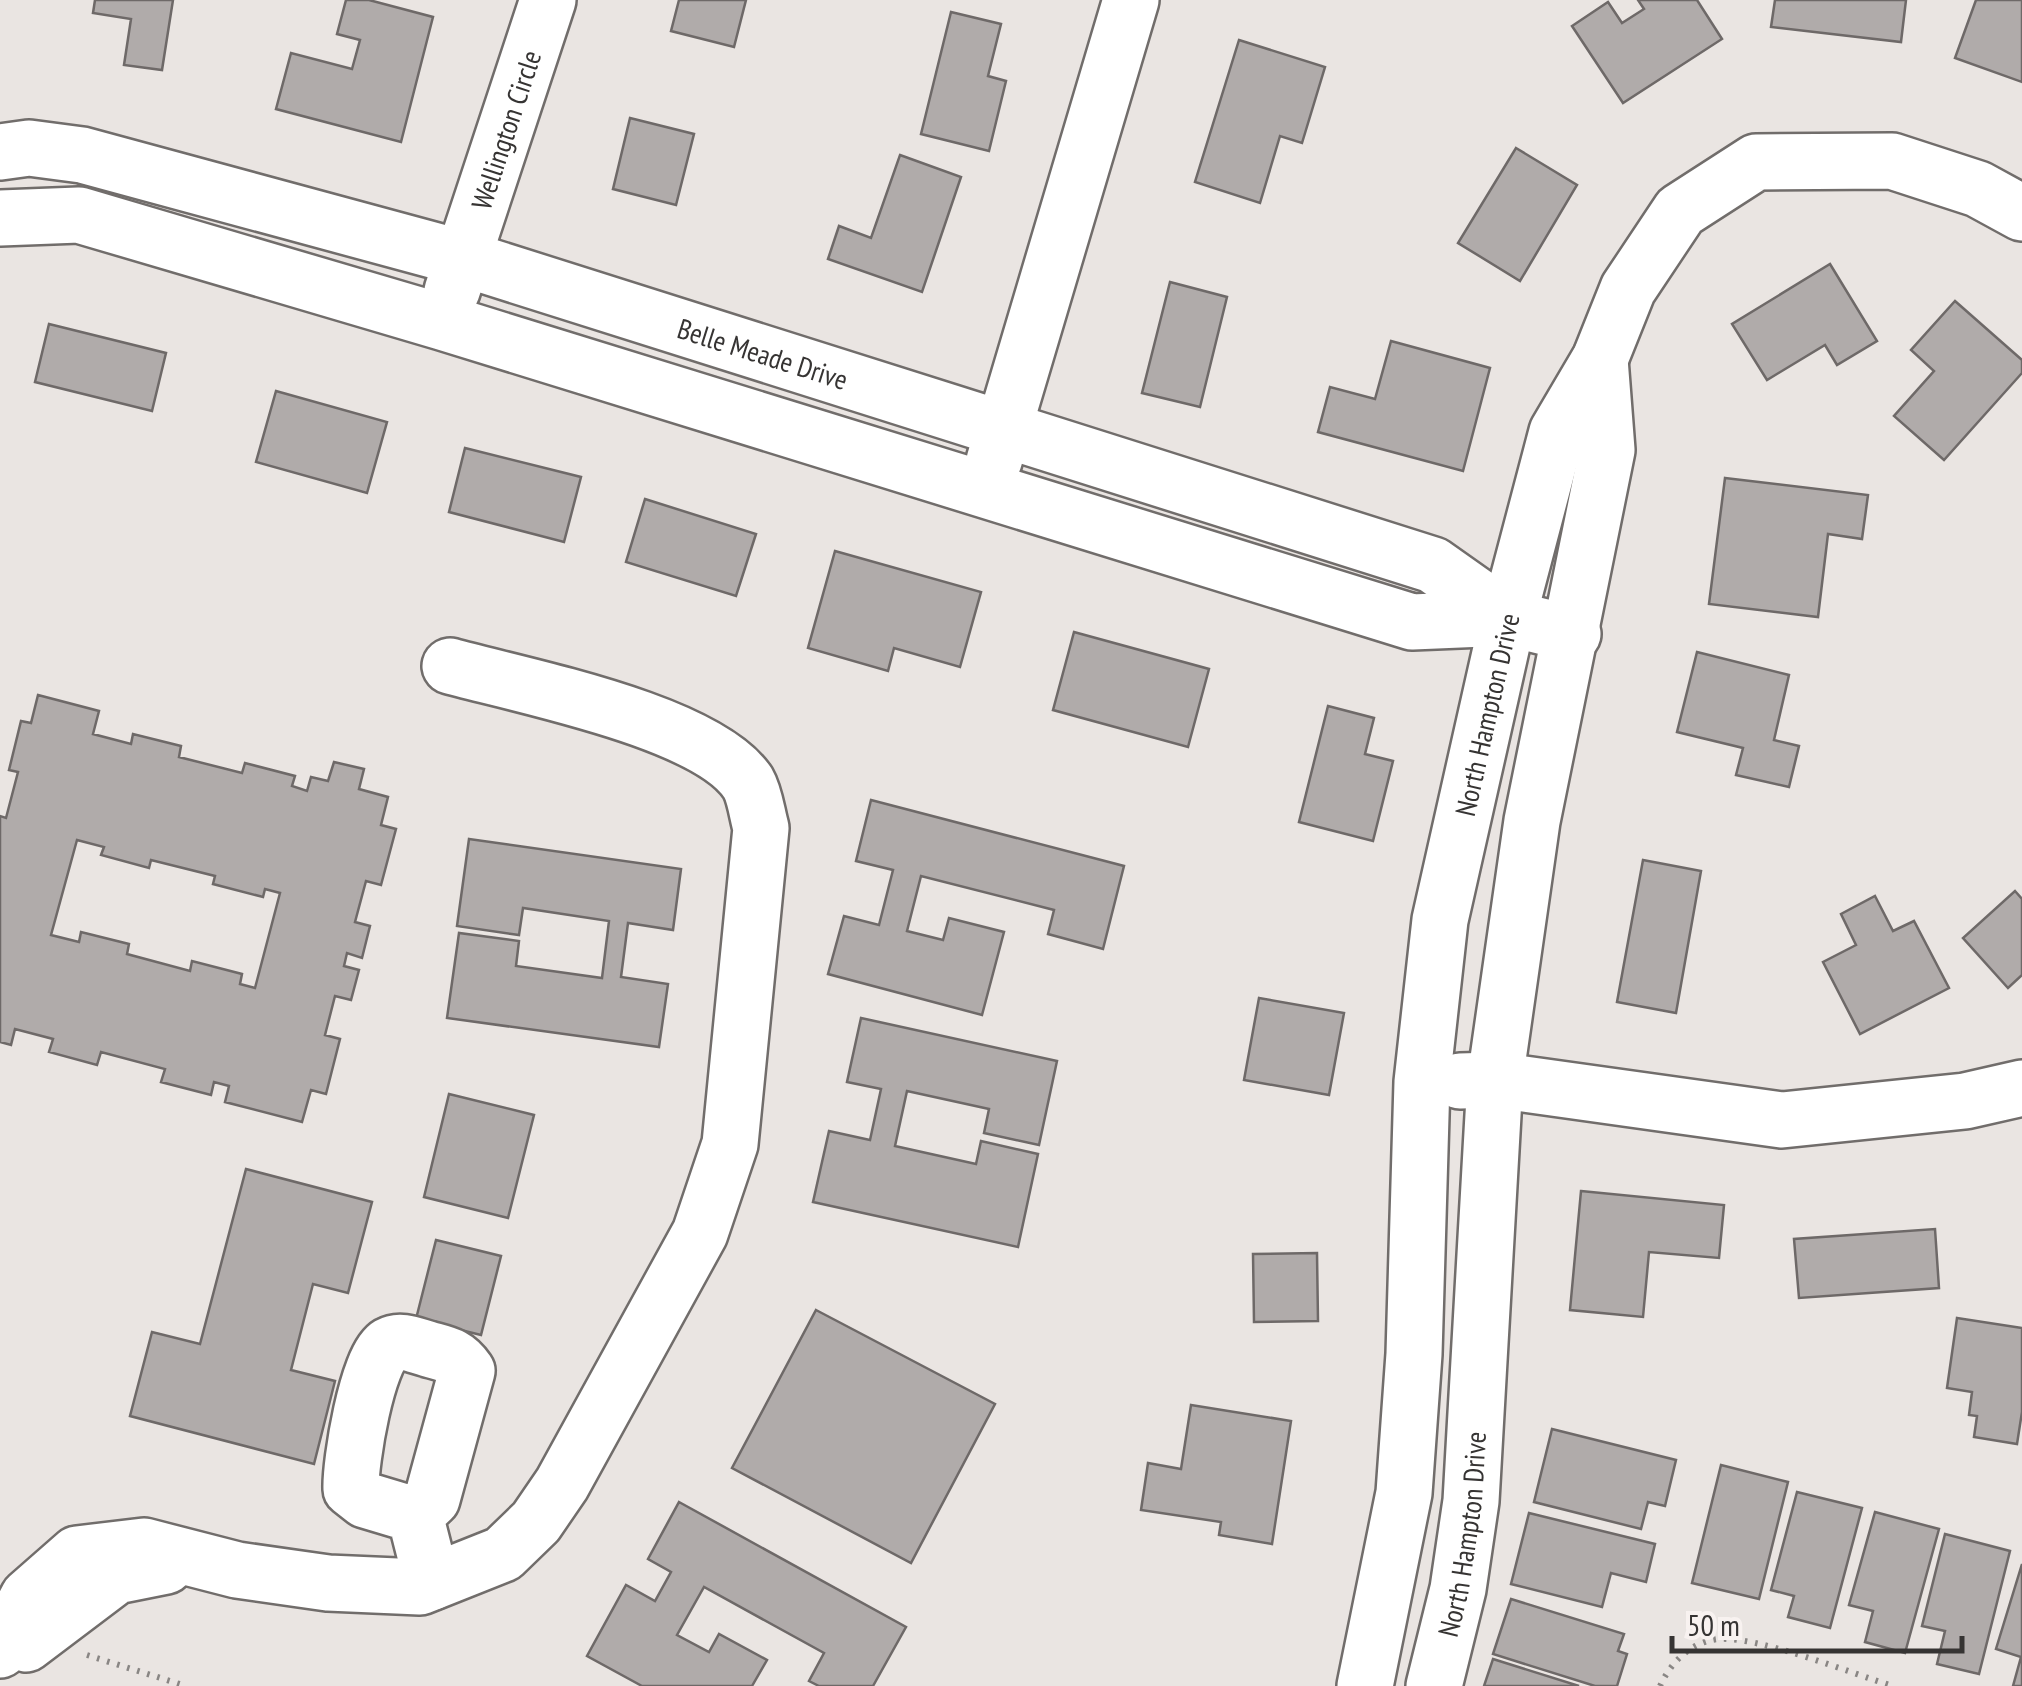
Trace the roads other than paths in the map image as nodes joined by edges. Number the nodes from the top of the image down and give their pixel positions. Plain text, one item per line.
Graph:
1 (548, 0) edge
2 (1131, 0) edge
3 (0, 152) edge
4 (2022, 213) edge
5 (0, 218) edge
6 (462, 258) junction
7 (442, 322) junction
8 (1600, 359) junction
9 (1002, 427) junction
10 (988, 488) junction
11 (1508, 618) junction
12 (1572, 634) junction
13 (450, 666) dead end
14 (1496, 1080) junction
15 (1422, 1082) junction
16 (2022, 1088) edge
17 (415, 1516) dead end
18 (432, 1582) junction
19 (12, 1660) edge
20 (0, 1681) edge
21 (1365, 1686) edge
22 (1434, 1686) edge

1 - 6 street, Wellington Circle
2 - 9 street
3 - 6 street, Belle Meade Drive
4 - 8 street, North Hampton Drive
5 - 7 street, Belle Meade Drive
6 - 7 street, Wellington Circle
6 - 9 street, Belle Meade Drive
7 - 10 street, Belle Meade Drive
8 - 11 street, North Hampton Drive
8 - 12 street, North Hampton Drive
9 - 10 street
9 - 11 street, Belle Meade Drive
10 - 11 street, Belle Meade Drive
11 - 12 street, Belle Meade Drive
11 - 15 street, North Hampton Drive
12 - 14 street, North Hampton Drive
13 - 18 street
14 - 15 street
14 - 16 street
14 - 22 street, North Hampton Drive
15 - 21 street, North Hampton Drive
17 - 18 street
18 - 19 street
19 - 20 street

